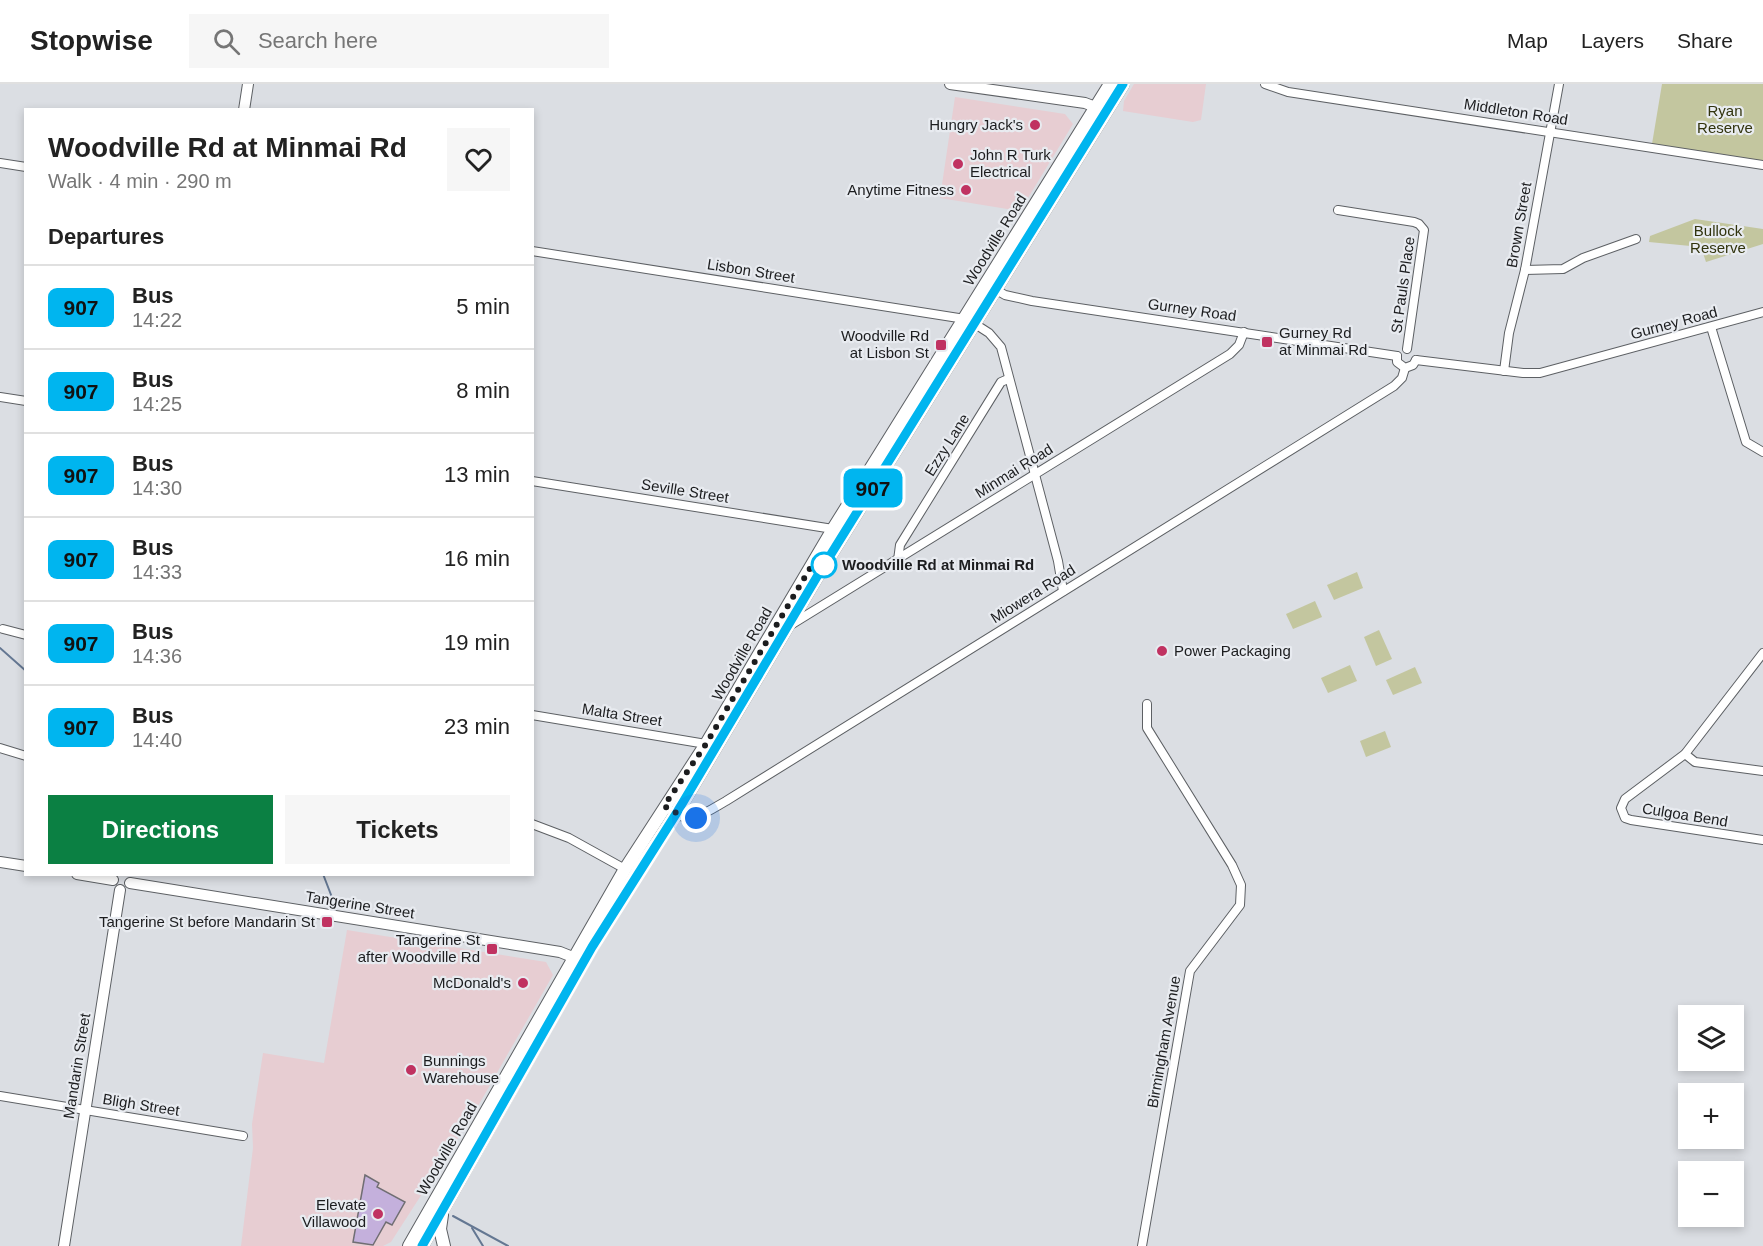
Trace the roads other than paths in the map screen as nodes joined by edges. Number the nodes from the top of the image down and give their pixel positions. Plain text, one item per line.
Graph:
1 (248, 84) edge
2 (950, 84) edge
3 (1110, 84) edge
4 (1123, 84) edge
5 (1265, 84) edge
6 (1559, 84) edge
7 (244, 108) edge
8 (1101, 109) junction
9 (1551, 131) junction
10 (0, 163) edge
11 (1763, 165) edge
12 (24, 167) edge
13 (1338, 210) dead end
14 (1636, 239) dead end
15 (534, 251) edge
16 (1525, 270) junction
17 (991, 287) junction
18 (1763, 312) edge
19 (970, 321) junction
20 (1711, 327) junction
21 (1244, 332) junction
22 (1407, 349) junction
23 (1397, 356) junction
24 (1416, 360) junction
25 (1405, 368) junction
26 (1504, 371) junction
27 (1008, 379) junction
28 (0, 397) edge
29 (24, 401) edge
30 (1763, 452) edge
31 (1034, 474) junction
32 (534, 481) edge
33 (833, 529) junction
34 (898, 560) junction
35 (1064, 591) junction
36 (788, 626) junction
37 (3, 629) dead end
38 (24, 634) edge
39 (1763, 653) edge
40 (1147, 704) dead end
41 (534, 715) edge
42 (706, 744) junction
43 (0, 748) edge
44 (1684, 754) junction
45 (24, 755) edge
46 (1763, 771) edge
47 (664, 806) junction
48 (676, 814) junction
49 (534, 825) edge
50 (1763, 840) edge
51 (0, 862) edge
52 (24, 866) edge
53 (625, 869) junction
54 (115, 877) edge
55 (128, 879) edge
56 (120, 890) junction
57 (578, 960) junction
58 (0, 1096) edge
59 (85, 1110) junction
60 (243, 1136) dead end
61 (437, 1208) junction
62 (64, 1246) edge
63 (398, 1246) edge
64 (409, 1246) edge
65 (422, 1246) edge
66 (444, 1246) edge
67 (1142, 1246) edge

1 - 7 street
2 - 8 street
3 - 8 main road, Woodville Road
4 - 8 main road, Woodville Road
5 - 9 street, Middleton Road
6 - 9 street, Brown Street
8 - 17 main road, Woodville Road
9 - 11 street, Middleton Road
9 - 16 street, Brown Street
10 - 12 street
13 - 22 street, St Pauls Place
14 - 16 street
15 - 19 street, Lisbon Street
16 - 26 street, Brown Street
17 - 19 main road, Woodville Road
17 - 21 street, Gurney Road
18 - 20 street, Gurney Road
19 - 27 street
19 - 33 main road, Woodville Road
19 - 36 main road, Woodville Road
20 - 26 street, Gurney Road
20 - 30 street
21 - 23 street, Gurney Road
21 - 31 street, Minmai Road
22 - 23 street
22 - 24 street
23 - 25 street
24 - 25 street
24 - 26 street, Gurney Road
25 - 35 street, Miowera Road
27 - 31 street
27 - 34 street, Ezzy Lane
28 - 29 street
31 - 34 street, Minmai Road
31 - 35 street
32 - 33 street, Seville Street
33 - 42 main road, Woodville Road
34 - 36 street, Minmai Road
35 - 48 street, Miowera Road
36 - 48 main road, Woodville Road
37 - 38 street
39 - 44 street
40 - 67 street, Birmingham Avenue
41 - 42 street, Malta Street
42 - 47 main road, Woodville Road
43 - 45 street
44 - 46 street
44 - 50 street, Culgoa Bend
47 - 48 street
47 - 53 main road, Woodville Road
48 - 57 main road, Woodville Road
49 - 53 street
51 - 52 street
53 - 57 main road, Woodville Road
54 - 56 street
55 - 56 street
55 - 57 street, Tangerine Street
56 - 59 street, Mandarin Street
57 - 61 main road, Woodville Road
58 - 59 street, Bligh Street
59 - 60 street, Bligh Street
59 - 62 street, Mandarin Street
61 - 63 main road
61 - 64 main road, Woodville Road
61 - 65 main road, Woodville Road
61 - 66 main road

